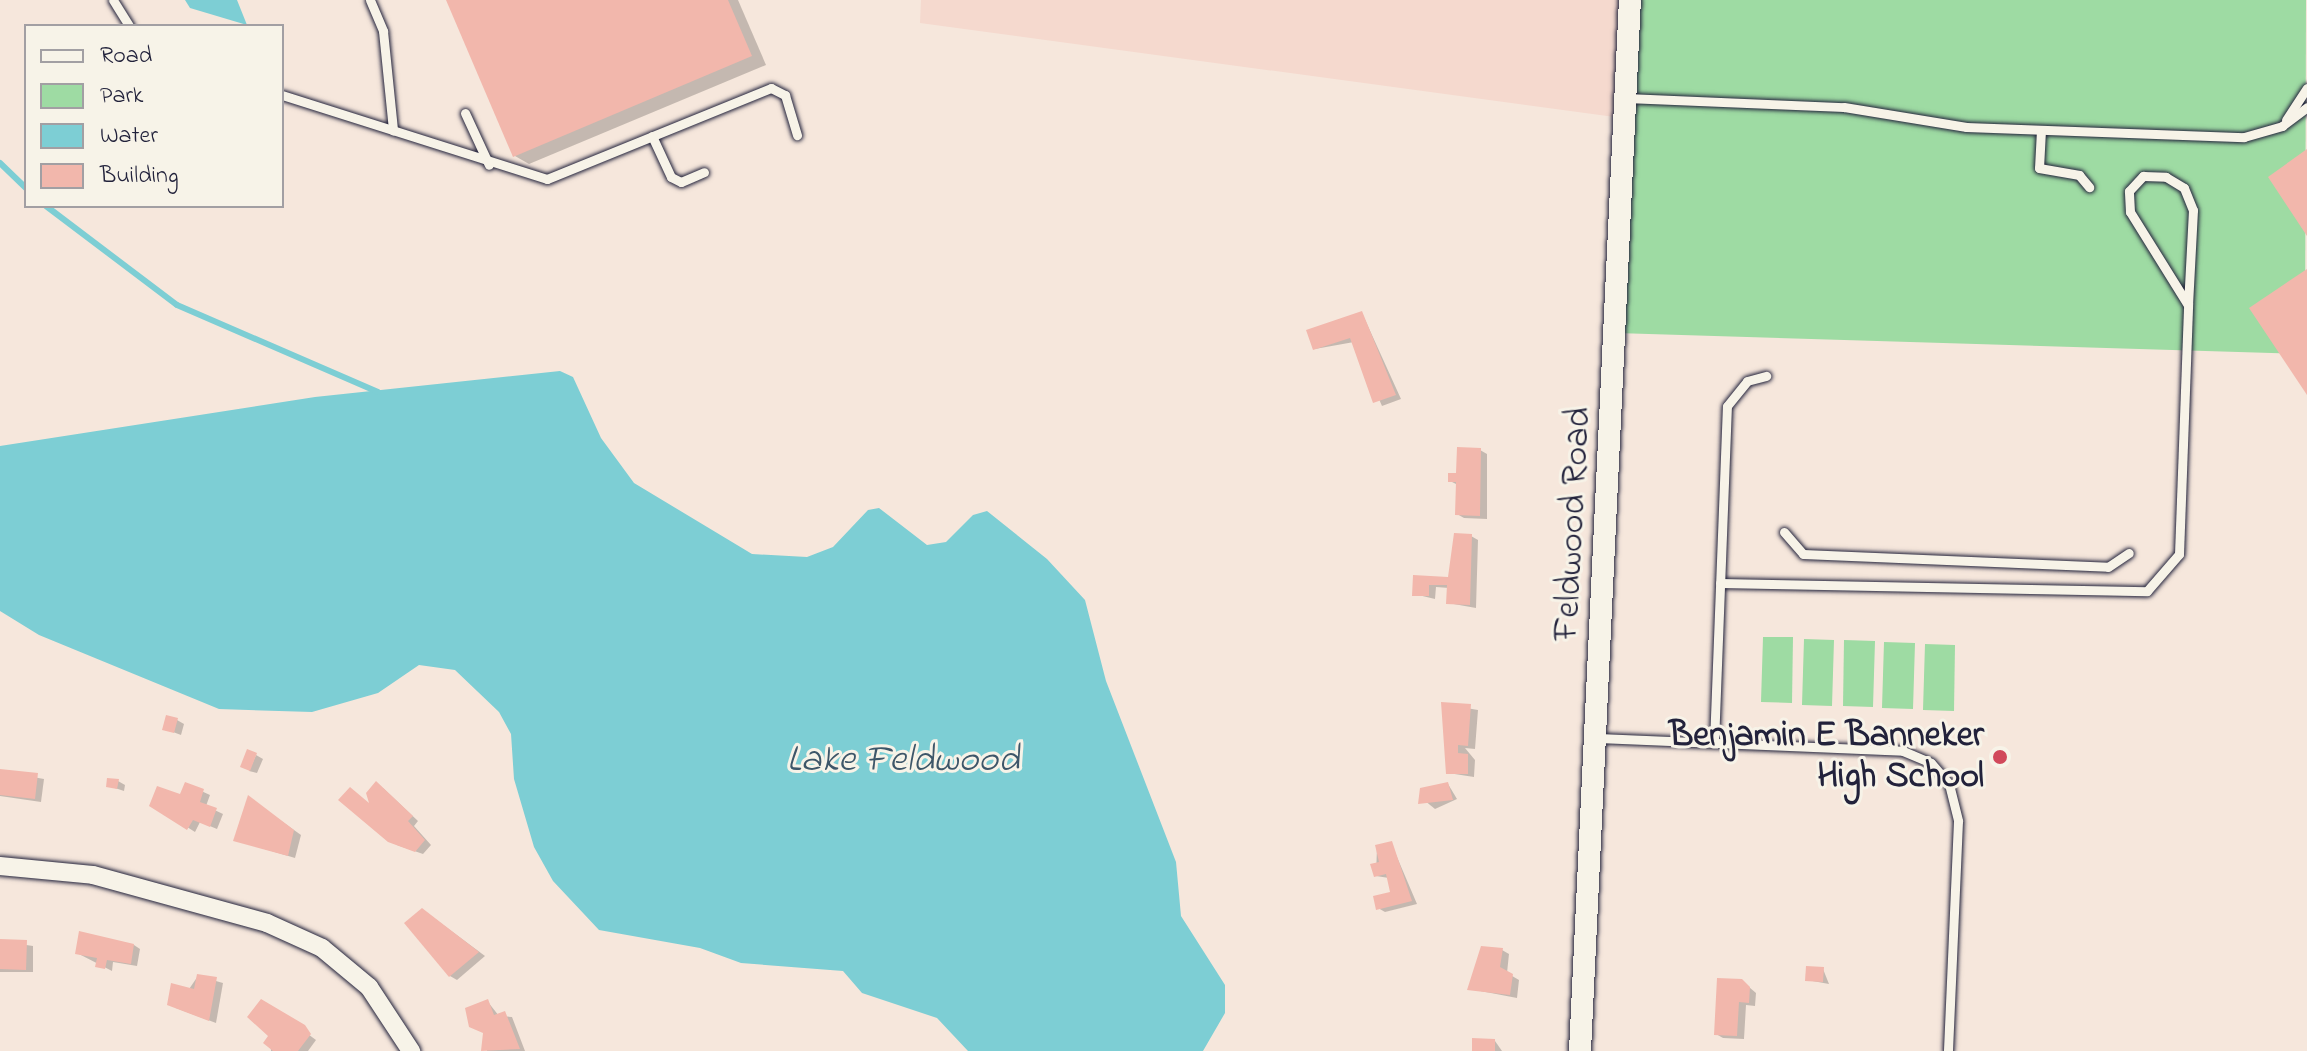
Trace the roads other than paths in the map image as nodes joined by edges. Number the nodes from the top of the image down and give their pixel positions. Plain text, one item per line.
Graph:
1 (113, 0) edge
2 (370, 0) edge
3 (1630, 0) edge
4 (128, 24) edge
5 (2307, 88) edge
6 (284, 96) edge
7 (1626, 98) junction
8 (2307, 107) edge
9 (465, 113) dead end
10 (2282, 126) junction
11 (393, 130) junction
12 (2041, 130) junction
13 (797, 135) dead end
14 (652, 136) junction
15 (489, 165) junction
16 (704, 172) dead end
17 (2089, 187) dead end
18 (2188, 305) junction
19 (1766, 376) dead end
20 (1784, 532) dead end
21 (2129, 553) dead end
22 (1720, 583) junction
23 (1598, 738) junction
24 (1714, 743) junction
25 (0, 866) edge
26 (411, 1051) edge
27 (1580, 1051) edge
28 (1948, 1051) edge

1 - 4 lane
2 - 11 lane
3 - 7 street, Feldwood Road
5 - 10 lane
6 - 11 lane
7 - 12 lane
7 - 23 street, Feldwood Road
8 - 10 lane
9 - 15 lane
10 - 12 lane
11 - 15 lane
12 - 17 lane
13 - 14 lane
14 - 15 lane
14 - 16 lane
18 - 18 lane
18 - 22 lane
19 - 22 lane
20 - 21 lane
22 - 24 lane
23 - 24 lane
23 - 27 street, Feldwood Road
24 - 28 lane
25 - 26 street

